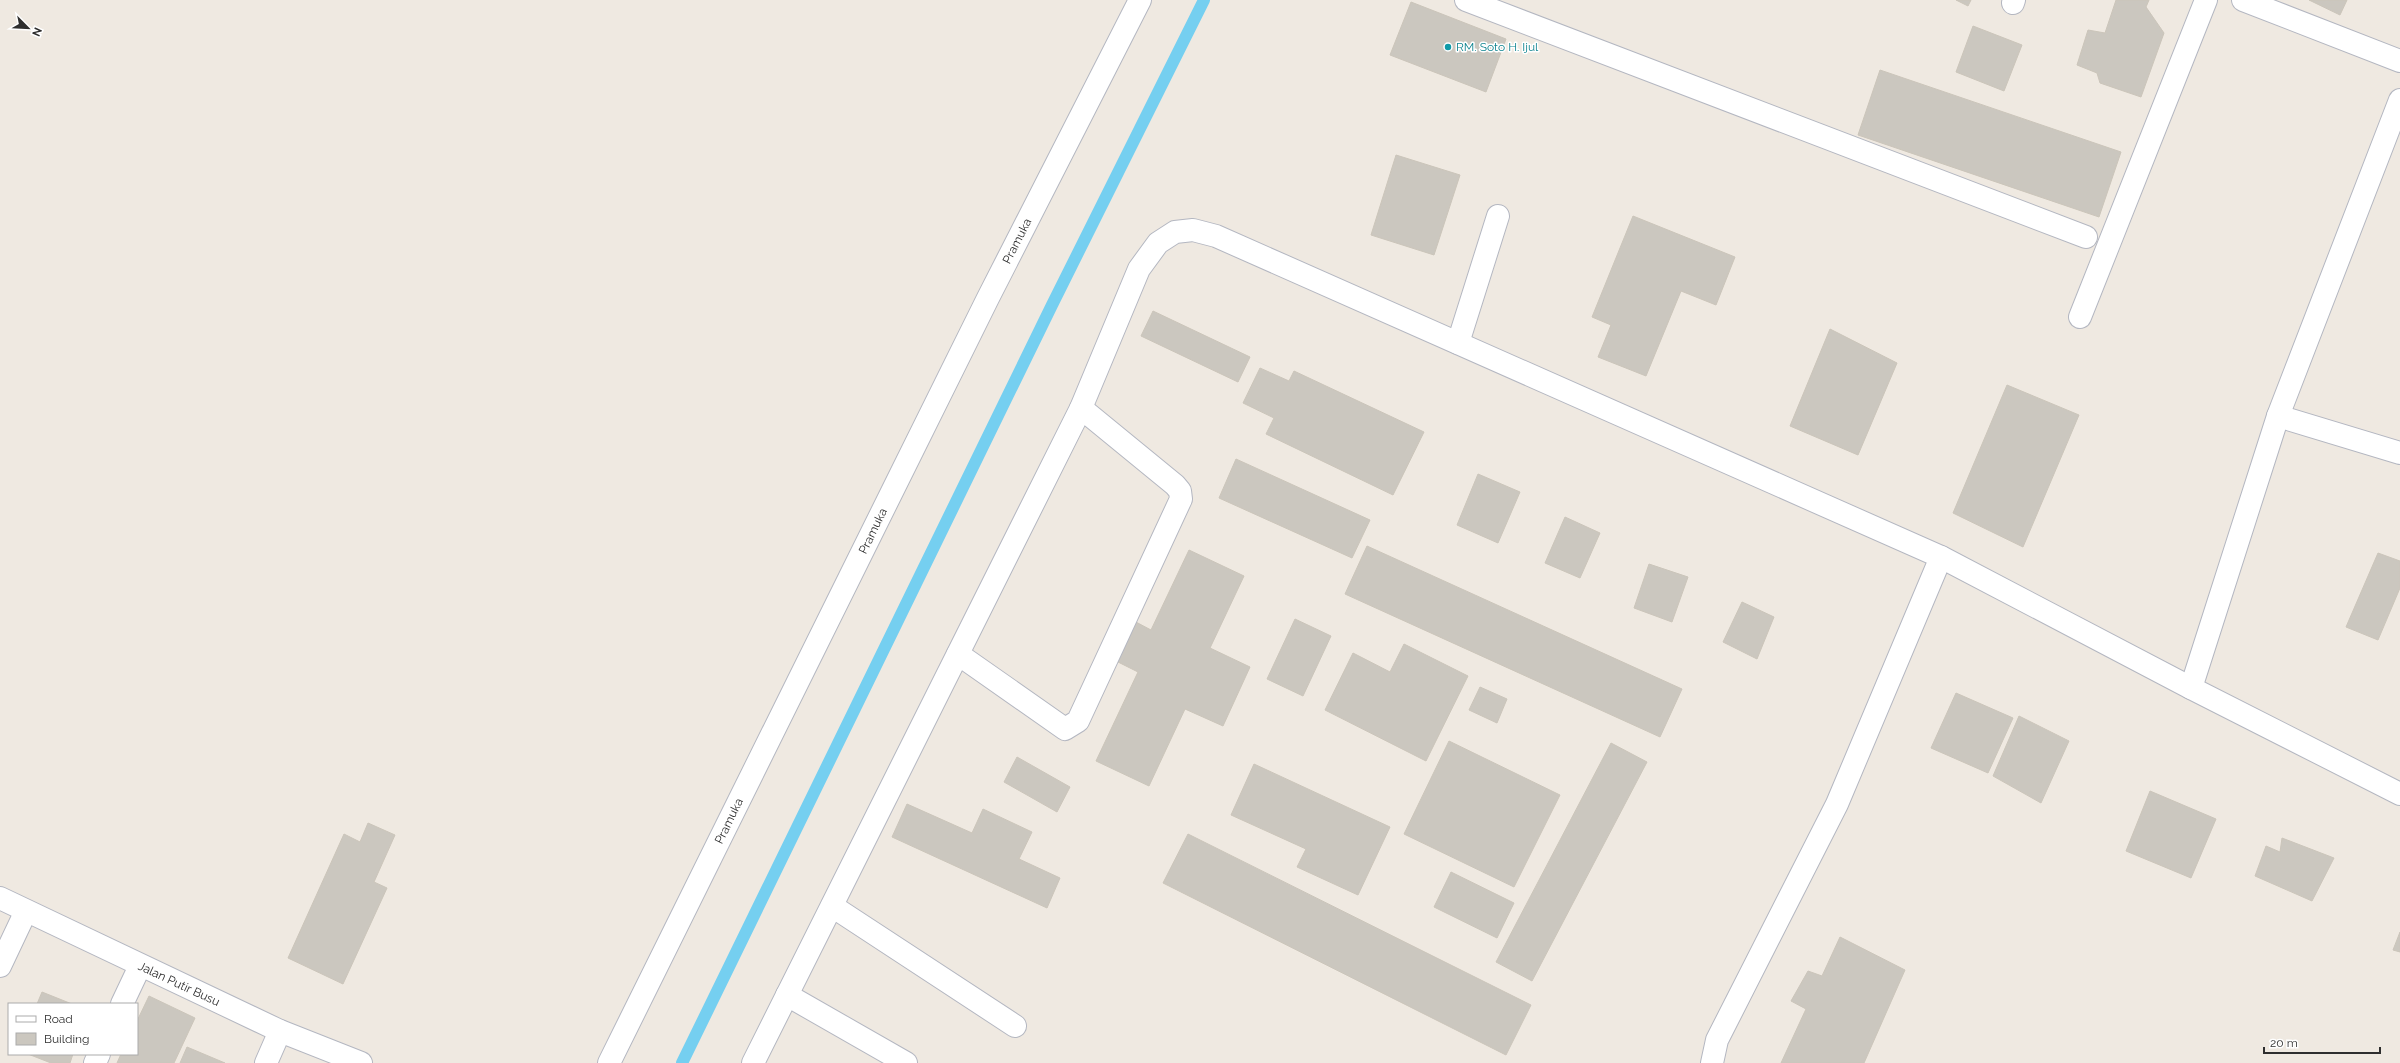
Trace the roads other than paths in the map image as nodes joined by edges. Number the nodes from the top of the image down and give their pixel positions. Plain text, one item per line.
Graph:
1 (1140, 0) edge
2 (1466, 0) edge
3 (2206, 0) edge
4 (2243, 0) edge
5 (2400, 61) edge
6 (2400, 100) edge
7 (1498, 216) dead end
8 (2086, 237) dead end
9 (2080, 318) dead end
10 (1458, 343) junction
11 (1080, 408) junction
12 (2278, 416) junction
13 (2400, 453) edge
14 (1941, 557) junction
15 (958, 654) junction
16 (2191, 688) junction
17 (2400, 794) edge
18 (0, 898) edge
19 (832, 906) junction
20 (26, 911) junction
21 (0, 966) edge
22 (140, 966) junction
23 (787, 995) junction
24 (122, 1003) edge
25 (1015, 1026) dead end
26 (280, 1031) junction
27 (266, 1063) edge
28 (361, 1063) edge
29 (609, 1063) edge
30 (753, 1063) edge
31 (906, 1063) edge
32 (1712, 1063) edge

1 - 29 street, Pramuka
2 - 8 street
3 - 9 street
4 - 5 street
6 - 12 street
7 - 10 street
10 - 11 street
10 - 14 street
11 - 15 street
11 - 15 street
12 - 13 street
12 - 16 street
14 - 16 street
14 - 32 street
15 - 19 street
16 - 17 street
18 - 20 street, Jalan Putir Busu
19 - 23 street
19 - 25 street
20 - 21 street
20 - 22 street, Jalan Putir Busu
22 - 24 street
22 - 26 street, Jalan Putir Busu
23 - 30 street
23 - 31 street
26 - 27 street
26 - 28 street, Jalan Putir Busu

